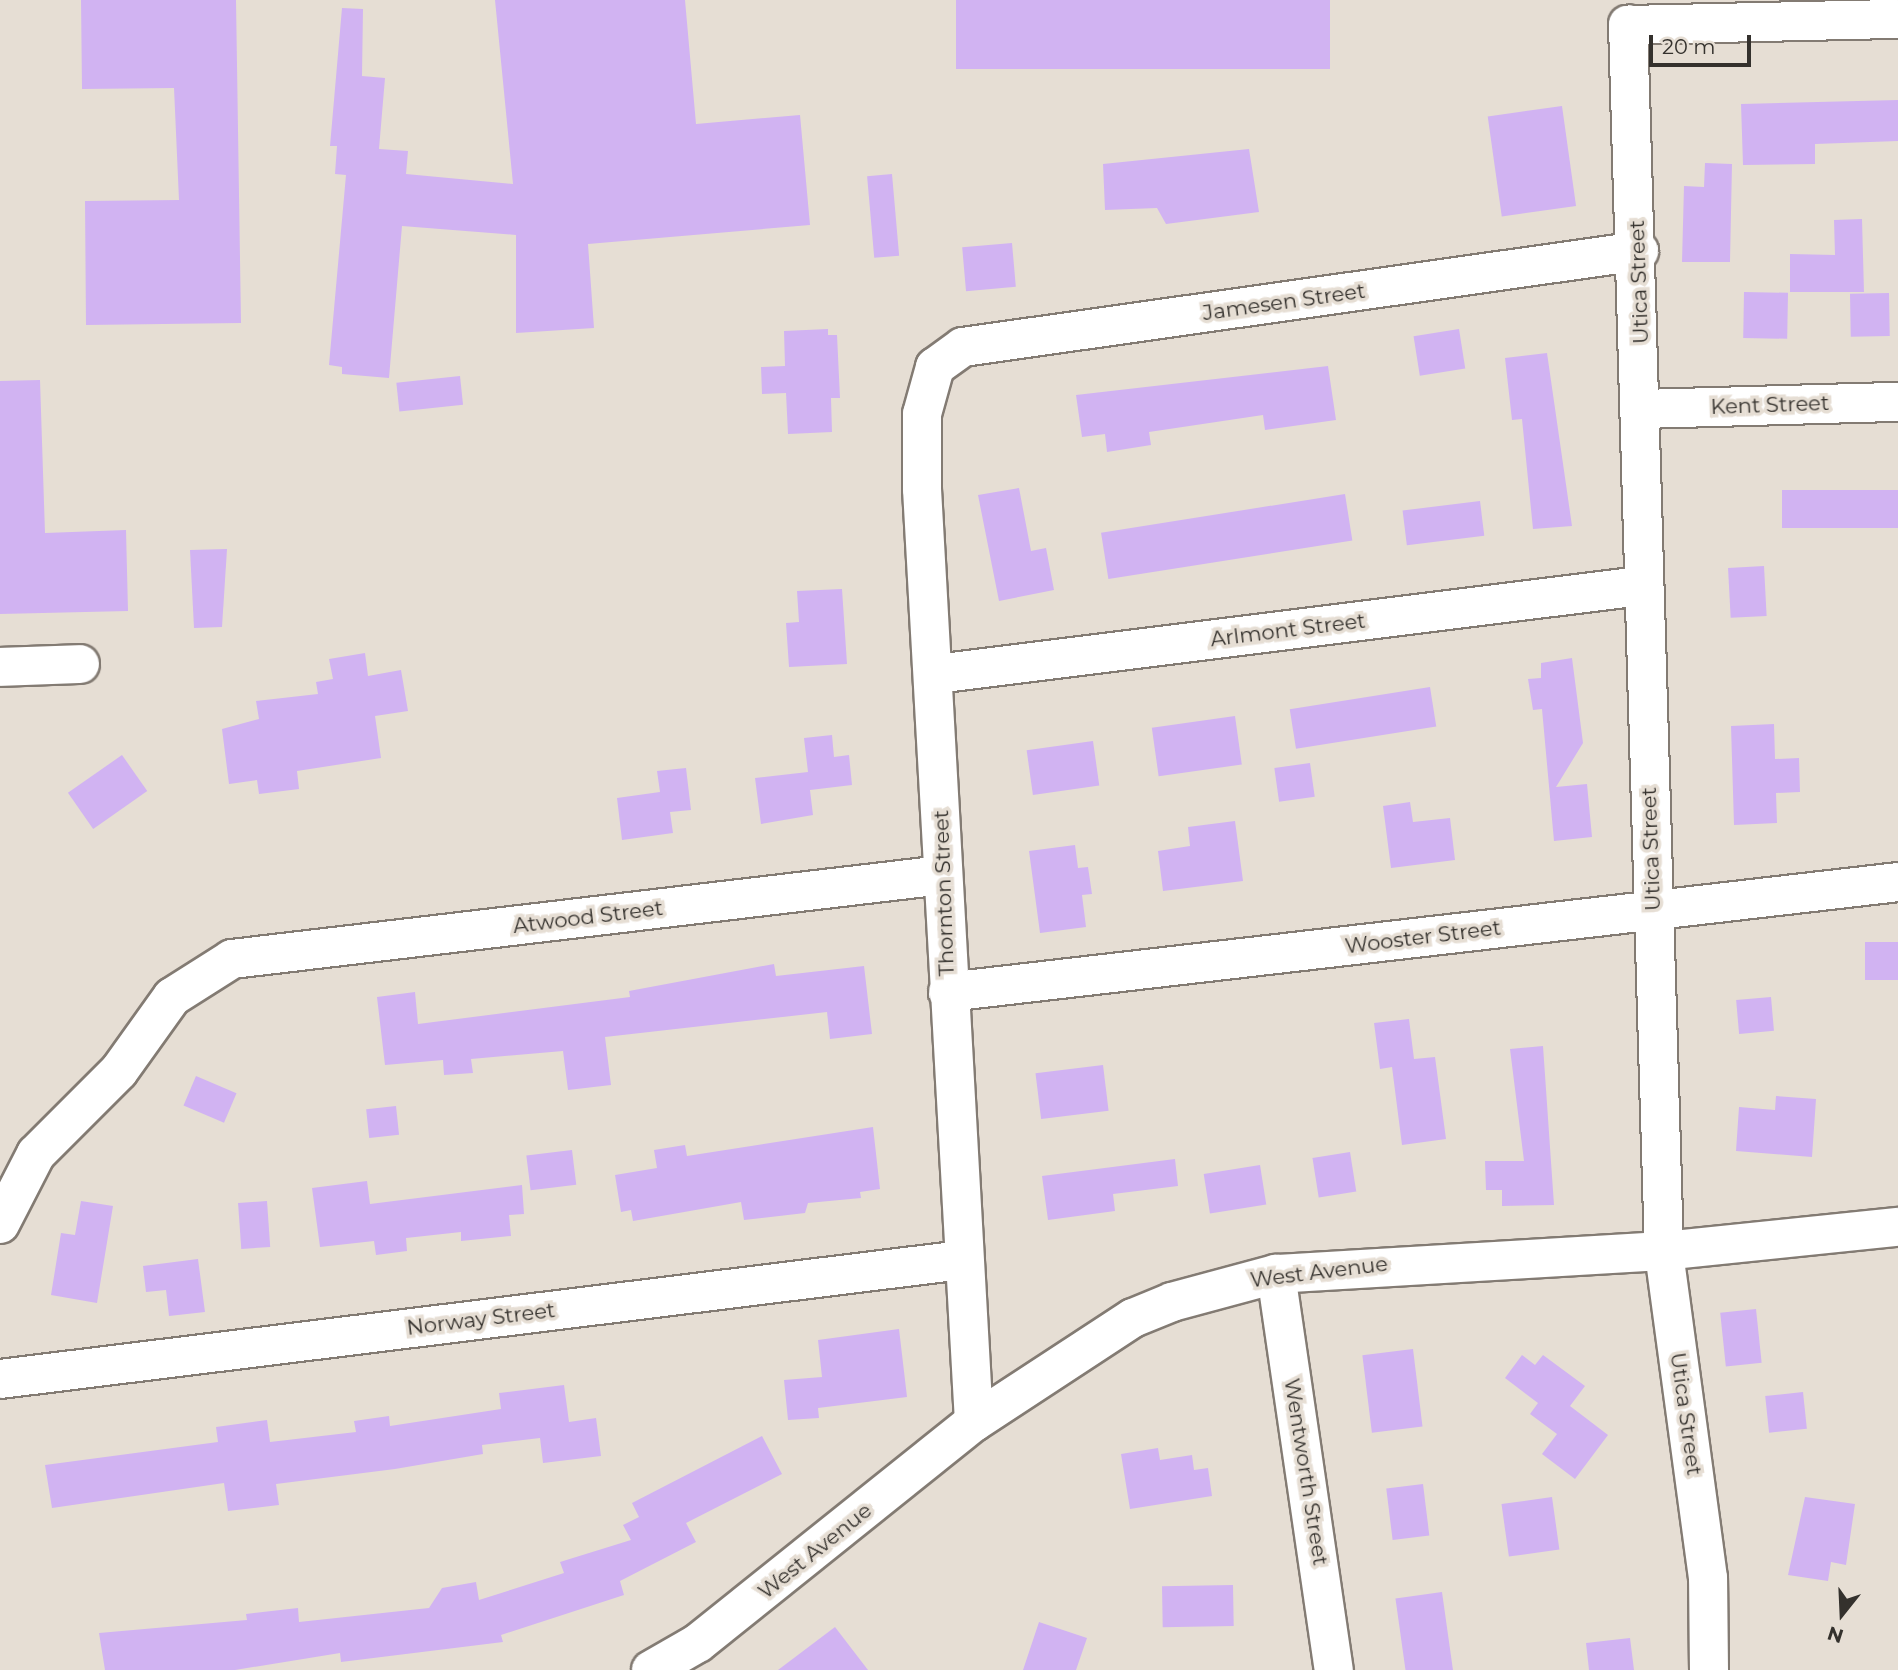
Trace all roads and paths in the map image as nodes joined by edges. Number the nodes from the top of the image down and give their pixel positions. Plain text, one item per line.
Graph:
1 (1898, 19) edge
2 (1639, 251) junction
3 (935, 367) joint
4 (1898, 402) edge
5 (1642, 409) junction
6 (1641, 586) junction
7 (80, 664) dead end
8 (0, 667) edge
9 (936, 674) junction
10 (943, 876) junction
11 (1898, 882) edge
12 (1653, 908) junction
13 (948, 992) junction
14 (0, 1224) edge
15 (1898, 1227) edge
16 (1664, 1251) junction
17 (962, 1260) junction
18 (1276, 1274) junction
19 (0, 1379) edge
20 (974, 1422) junction
21 (651, 1670) edge
22 (1334, 1670) edge
23 (1709, 1670) edge

1 - 2 street, Utica Street
2 - 3 street, Jamesen Street
2 - 5 street, Utica Street
3 - 9 street, Thornton Street
4 - 5 street, Kent Street
5 - 6 street, Utica Street
6 - 9 street, Arlmont Street
6 - 12 street, Utica Street
7 - 8 street
9 - 10 street, Thornton Street
10 - 13 street, Thornton Street
10 - 14 street, Atwood Street
11 - 12 street, Wooster Street
12 - 13 street, Wooster Street
12 - 16 street, Utica Street
13 - 17 street, Thornton Street
15 - 16 street, West Avenue
16 - 18 street, West Avenue
16 - 23 street, Utica Street
17 - 19 street, Norway Street
17 - 20 street, Thornton Street
18 - 20 street, West Avenue
18 - 22 street, Wentworth Street
20 - 21 street, West Avenue

